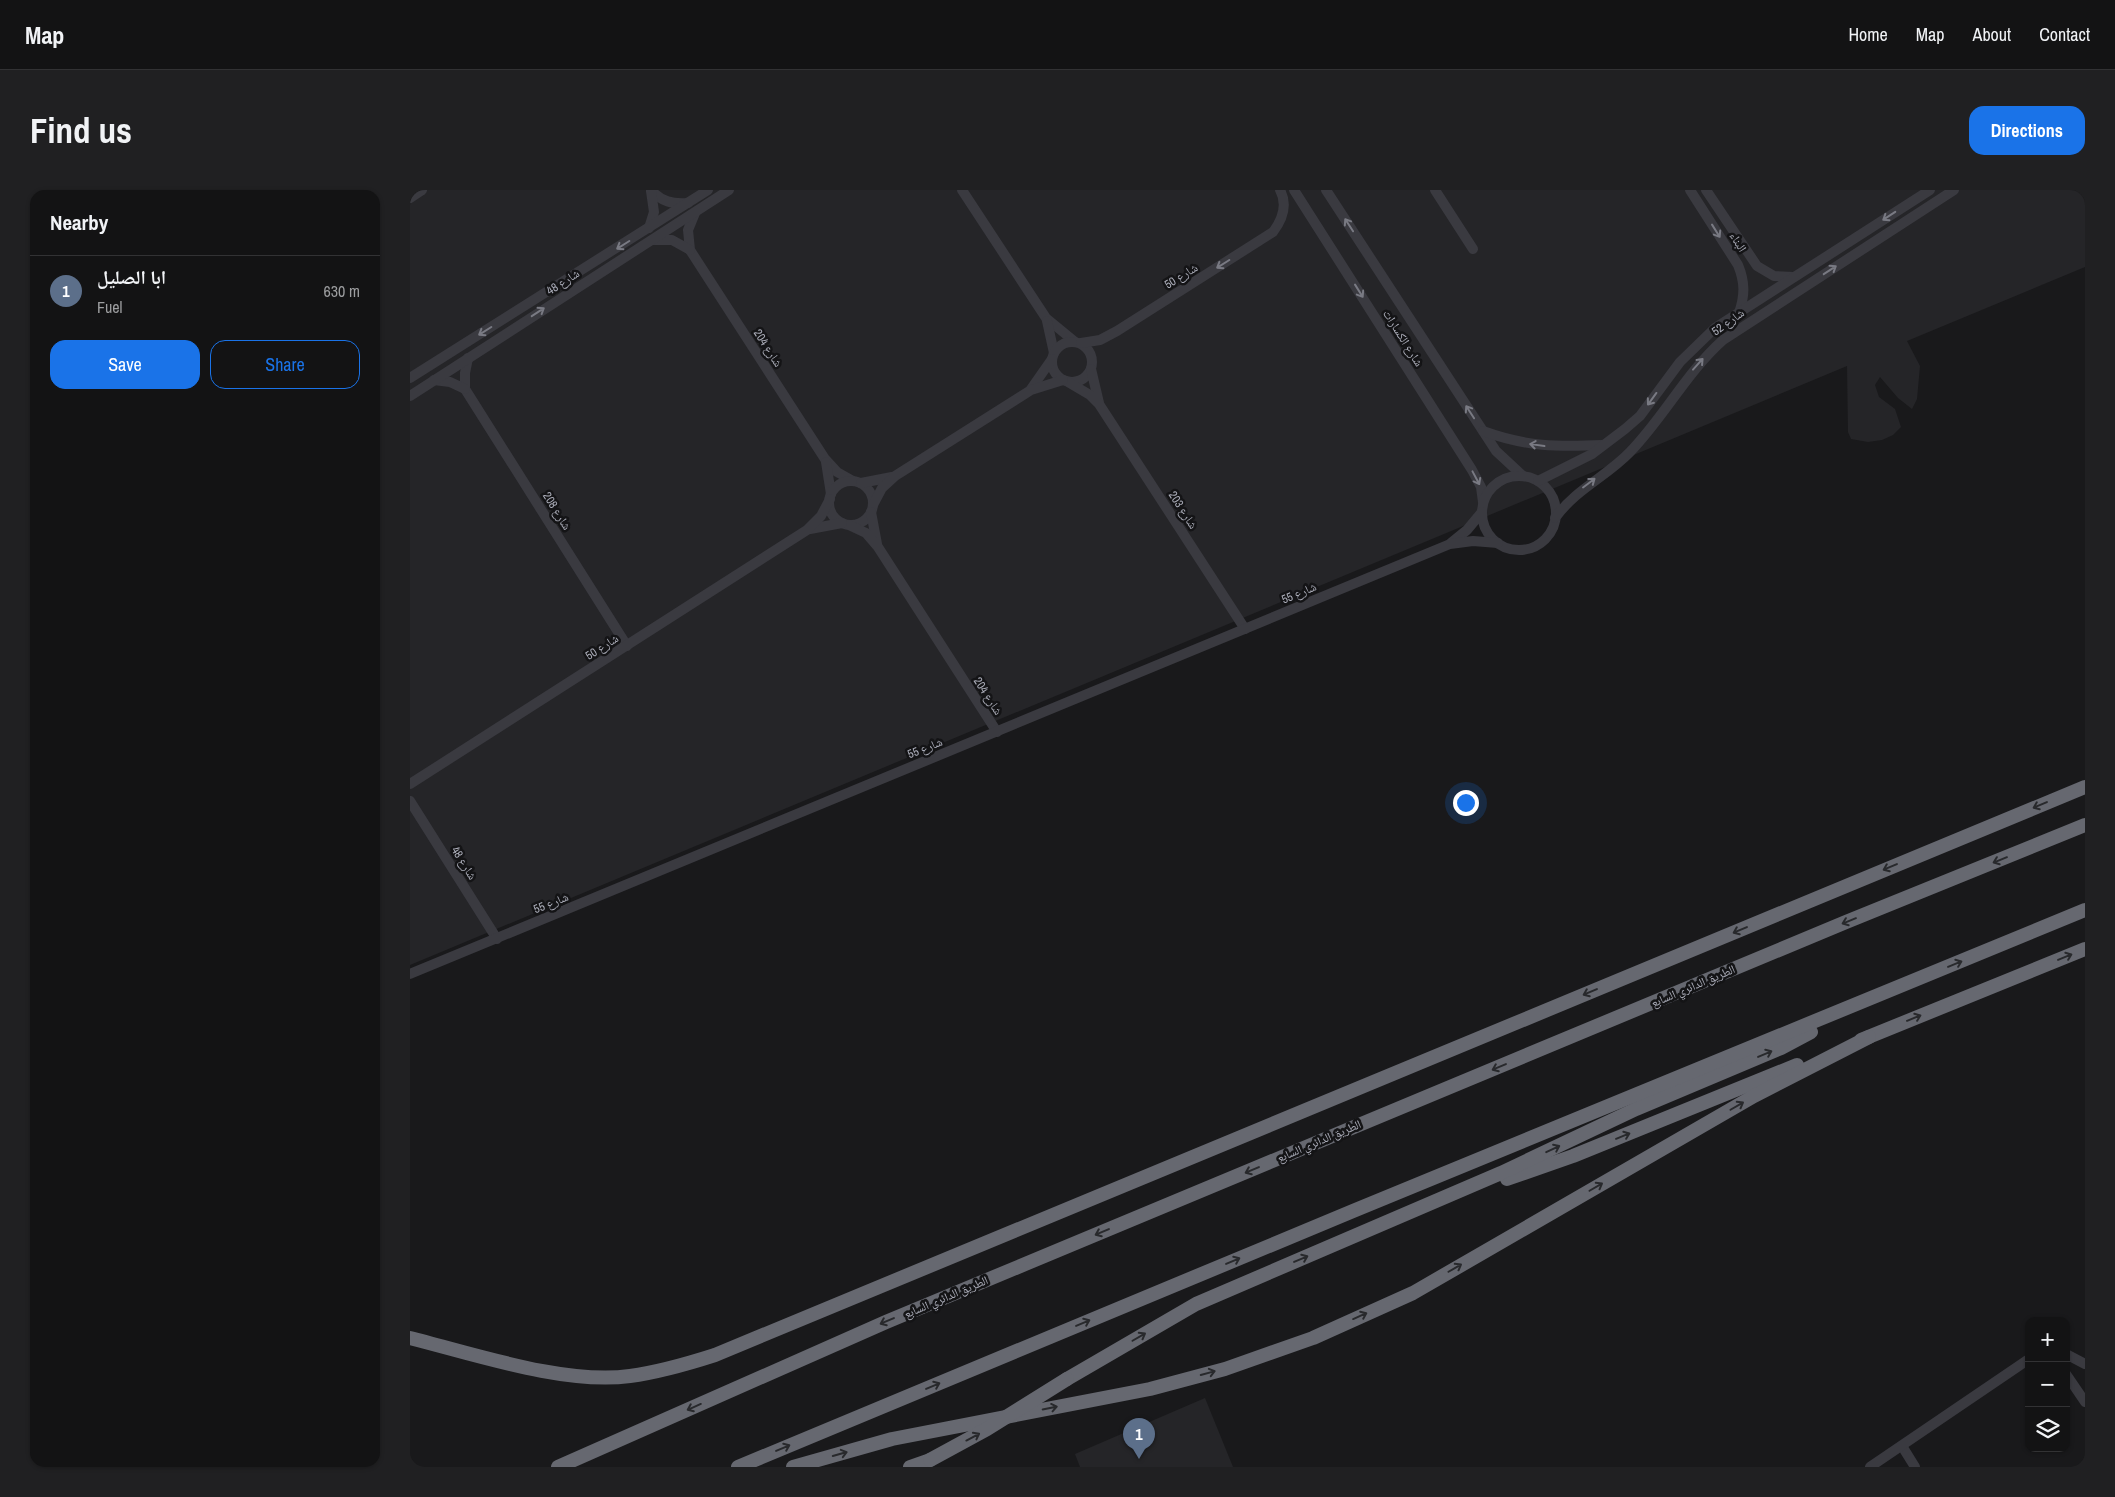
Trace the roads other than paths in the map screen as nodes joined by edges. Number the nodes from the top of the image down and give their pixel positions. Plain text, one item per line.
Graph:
1 (422, 190) edge
2 (651, 190) edge
3 (708, 190) edge
4 (729, 190) edge
5 (962, 190) edge
6 (1280, 190) edge
7 (1294, 190) edge
8 (1326, 190) edge
9 (1435, 190) edge
10 (1690, 190) edge
11 (1706, 190) edge
12 (1930, 190) edge
13 (1954, 190) edge
14 (410, 198) edge
15 (688, 203) junction
16 (696, 211) junction
17 (649, 228) junction
18 (651, 240) junction
19 (1473, 248) dead end
20 (690, 250) junction
21 (1794, 277) junction
22 (1739, 313) junction
23 (1046, 318) junction
24 (1078, 342) junction
25 (1053, 356) junction
26 (468, 358) junction
27 (1091, 369) junction
28 (410, 378) edge
29 (434, 380) junction
30 (1066, 381) junction
31 (465, 389) junction
32 (1030, 390) junction
33 (410, 396) edge
34 (1099, 404) junction
35 (1483, 431) junction
36 (1603, 445) junction
37 (825, 459) junction
38 (895, 476) junction
39 (1523, 476) junction
40 (1538, 481) junction
41 (857, 482) junction
42 (831, 496) junction
43 (1482, 507) junction
44 (872, 509) junction
45 (1555, 518) junction
46 (846, 524) junction
47 (807, 530) junction
48 (1498, 543) junction
49 (1450, 544) junction
50 (878, 547) junction
51 (1245, 630) junction
52 (627, 646) junction
53 (997, 732) junction
54 (410, 784) edge
55 (2085, 786) edge
56 (410, 801) edge
57 (2085, 824) edge
58 (2085, 910) edge
59 (497, 938) junction
60 (2085, 949) edge
61 (410, 974) edge
62 (1877, 996) junction
63 (1869, 1037) junction
64 (1429, 1205) junction
65 (410, 1338) edge
66 (2070, 1356) edge
67 (2026, 1362) edge
68 (2085, 1364) edge
69 (2070, 1380) edge
70 (2085, 1402) edge
71 (1902, 1446) junction
72 (1914, 1466) edge
73 (558, 1467) edge
74 (738, 1467) edge
75 (793, 1467) edge
76 (910, 1467) edge
77 (1870, 1467) edge

1 - 14 street
2 - 15 street
2 - 17 street
3 - 15 street, شارع 48
4 - 16 street, شارع 48
5 - 23 street
6 -> 24 street, شارع 50
7 -> 43 street, شارع الكسارات
35 -> 8 street, شارع الكسارات
9 - 19 street
10 -> 22 street, البناء
11 - 21 street, البناء
12 -> 21 street, شارع 52
45 -> 13 street, شارع 52
15 - 17 street, شارع 48
16 - 18 street, شارع 48
16 - 20 street
17 -> 28 street, شارع 48
18 - 20 street
26 -> 18 street, شارع 48
20 - 37 street, شارع 204
21 - 22 street, شارع 52
22 -> 36 street, شارع 52
23 - 24 street
23 - 25 street
24 - 25 street
24 - 27 street
25 - 30 street
25 - 32 street
26 - 29 street, شارع 48
26 - 31 street
27 - 30 street
27 - 34 street, شارع 203
29 - 31 street
29 - 33 street, شارع 48
30 - 32 street
30 - 34 street, شارع 203
31 - 52 street, شارع 208
32 - 38 street
34 - 51 street, شارع 203
36 -> 35 street
35 - 39 street, شارع الكسارات
36 - 40 street, شارع 52
37 - 41 street, شارع 204
37 - 42 street, شارع 204
38 - 41 street
38 - 44 street
39 - 40 street, شارع الكسارات
39 - 43 street
40 - 45 street
41 - 42 street
41 - 44 street
42 - 46 street
42 - 47 street, شارع 50
43 - 48 street, شارع الكسارات
43 - 49 street, شارع 55
44 - 46 street
44 - 50 street, شارع 204
45 - 48 street
46 - 47 street, شارع 50
46 - 50 street, شارع 204
47 - 52 street, شارع 50
48 - 49 street, شارع 55
49 - 51 street, شارع 55
50 - 53 street, شارع 204
51 - 53 street, شارع 55
52 - 54 street, شارع 50
53 - 59 street, شارع 55
55 -> 65 highway
56 - 59 street, شارع 48
57 -> 73 highway, الطريق الدائري السابع
62 -> 58 highway
59 - 61 street, شارع 55
63 -> 60 highway
64 -> 62 highway
74 -> 62 highway
64 -> 63 highway
75 -> 63 highway
76 -> 64 highway, bridge
66 - 68 street
67 - 71 street
69 - 70 street
71 - 72 street
71 - 77 street

